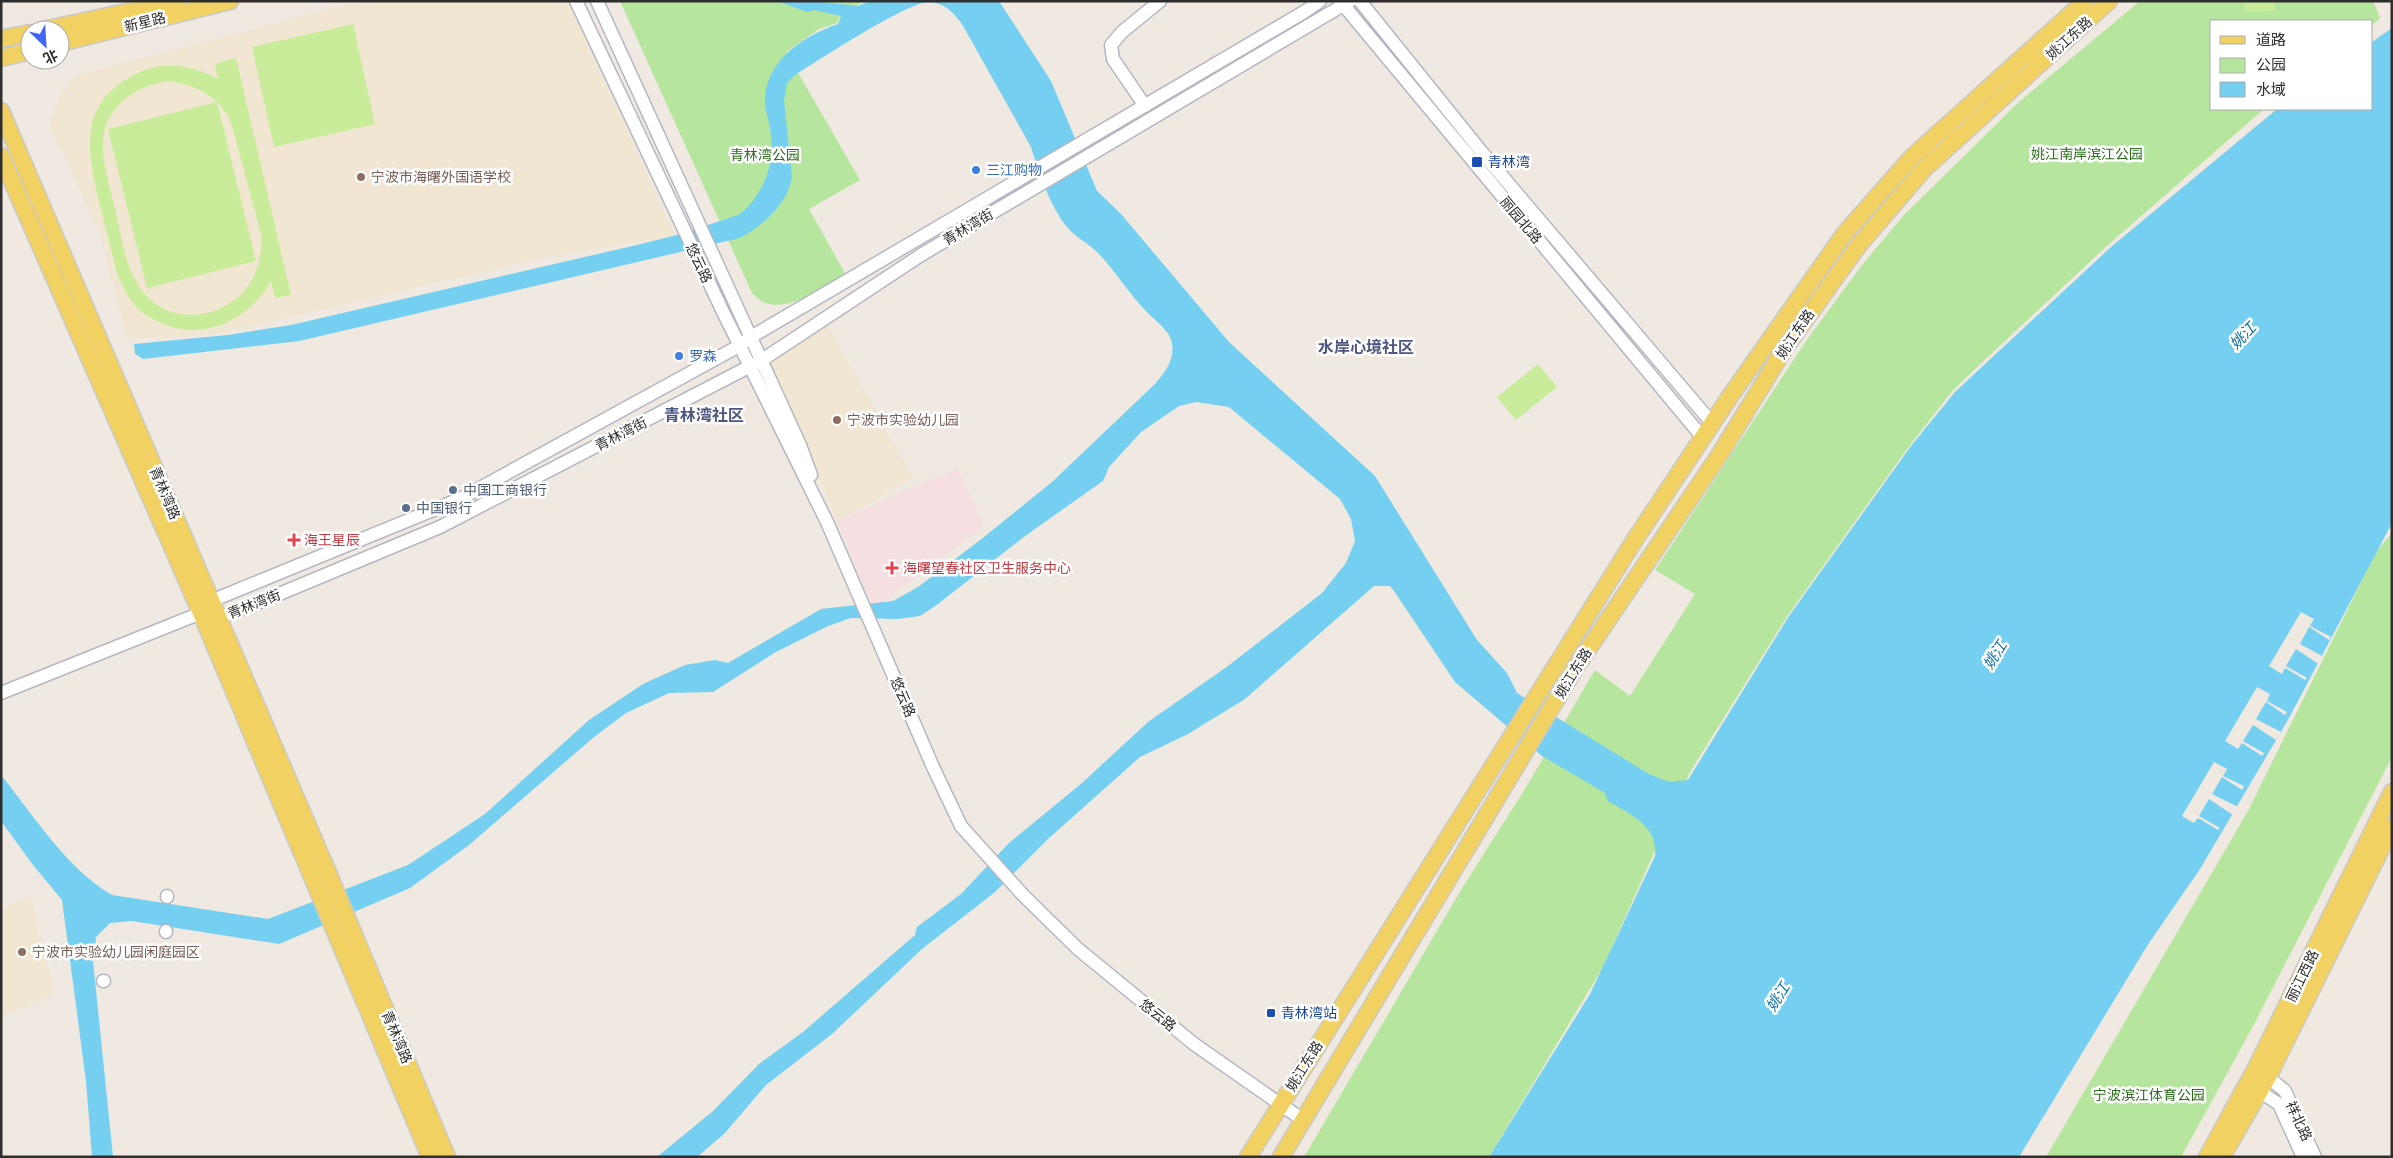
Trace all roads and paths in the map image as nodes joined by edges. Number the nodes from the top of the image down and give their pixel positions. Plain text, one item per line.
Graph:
1 (178, 1) edge
2 (230, 1) edge
3 (576, 1) edge
4 (597, 1) edge
5 (1160, 1) edge
6 (1320, 1) edge
7 (1360, 1) edge
8 (2085, 1) edge
9 (2109, 1) edge
10 (1345, 3) edge
11 (70, 24) edge
12 (20, 35) edge
13 (1, 38) edge
14 (70, 41) edge
15 (20, 53) edge
16 (1, 58) edge
17 (1145, 106) junction
18 (1, 111) edge
19 (1, 156) edge
20 (751, 337) junction
21 (739, 346) junction
22 (762, 360) junction
23 (750, 367) junction
24 (1712, 423) junction
25 (1703, 438) junction
26 (827, 522) junction
27 (206, 607) junction
28 (218, 618) junction
29 (1, 693) edge
30 (2392, 792) edge
31 (2392, 827) edge
32 (2262, 1072) junction
33 (2253, 1088) junction
34 (1280, 1104) junction
35 (1303, 1120) junction
36 (430, 1157) edge
37 (447, 1157) edge
38 (1248, 1157) edge
39 (1281, 1157) edge
40 (2207, 1157) edge
41 (2222, 1157) edge
42 (2303, 1157) edge
43 (2315, 1157) edge

1 - 11 main road, 新星路
2 - 14 main road, 新星路
3 - 21 street, 悠云路
4 - 20 street, 悠云路
5 - 17 street
6 - 17 street, 青林湾街
7 - 24 street, 丽园北路
8 - 24 main road, 姚江东路
9 - 35 main road, 姚江东路
10 - 22 street, 青林湾街
10 - 25 street, 丽园北路
12 - 13 main road
15 - 16 main road
17 - 20 street, 青林湾街
18 - 27 main road, 青林湾路
19 - 27 main road, 青林湾路
20 - 21 street, 青林湾街
20 - 22 street, 悠云路
21 - 23 street, 悠云路
21 - 27 street, 青林湾街
22 - 23 street, 青林湾街
22 - 26 street, 悠云路
23 - 26 street, 悠云路
23 - 28 street, 青林湾街
24 - 25 main road, 姚江东路
25 - 34 main road, 姚江东路
26 - 34 street, 悠云路
27 - 28 main road, 青林湾路
27 - 29 street, 青林湾街
27 - 36 main road, 青林湾路
28 - 37 main road, 青林湾路
30 - 32 main road, 丽江西路
31 - 32 main road, 丽江西路
32 - 33 main road, 丽江西路
32 - 43 street, 祥北路
33 - 40 main road, 丽江西路
33 - 41 main road, 丽江西路
33 - 42 street, 祥北路
34 - 35 street, 悠云路
34 - 38 main road, 姚江东路
35 - 39 main road, 姚江东路

